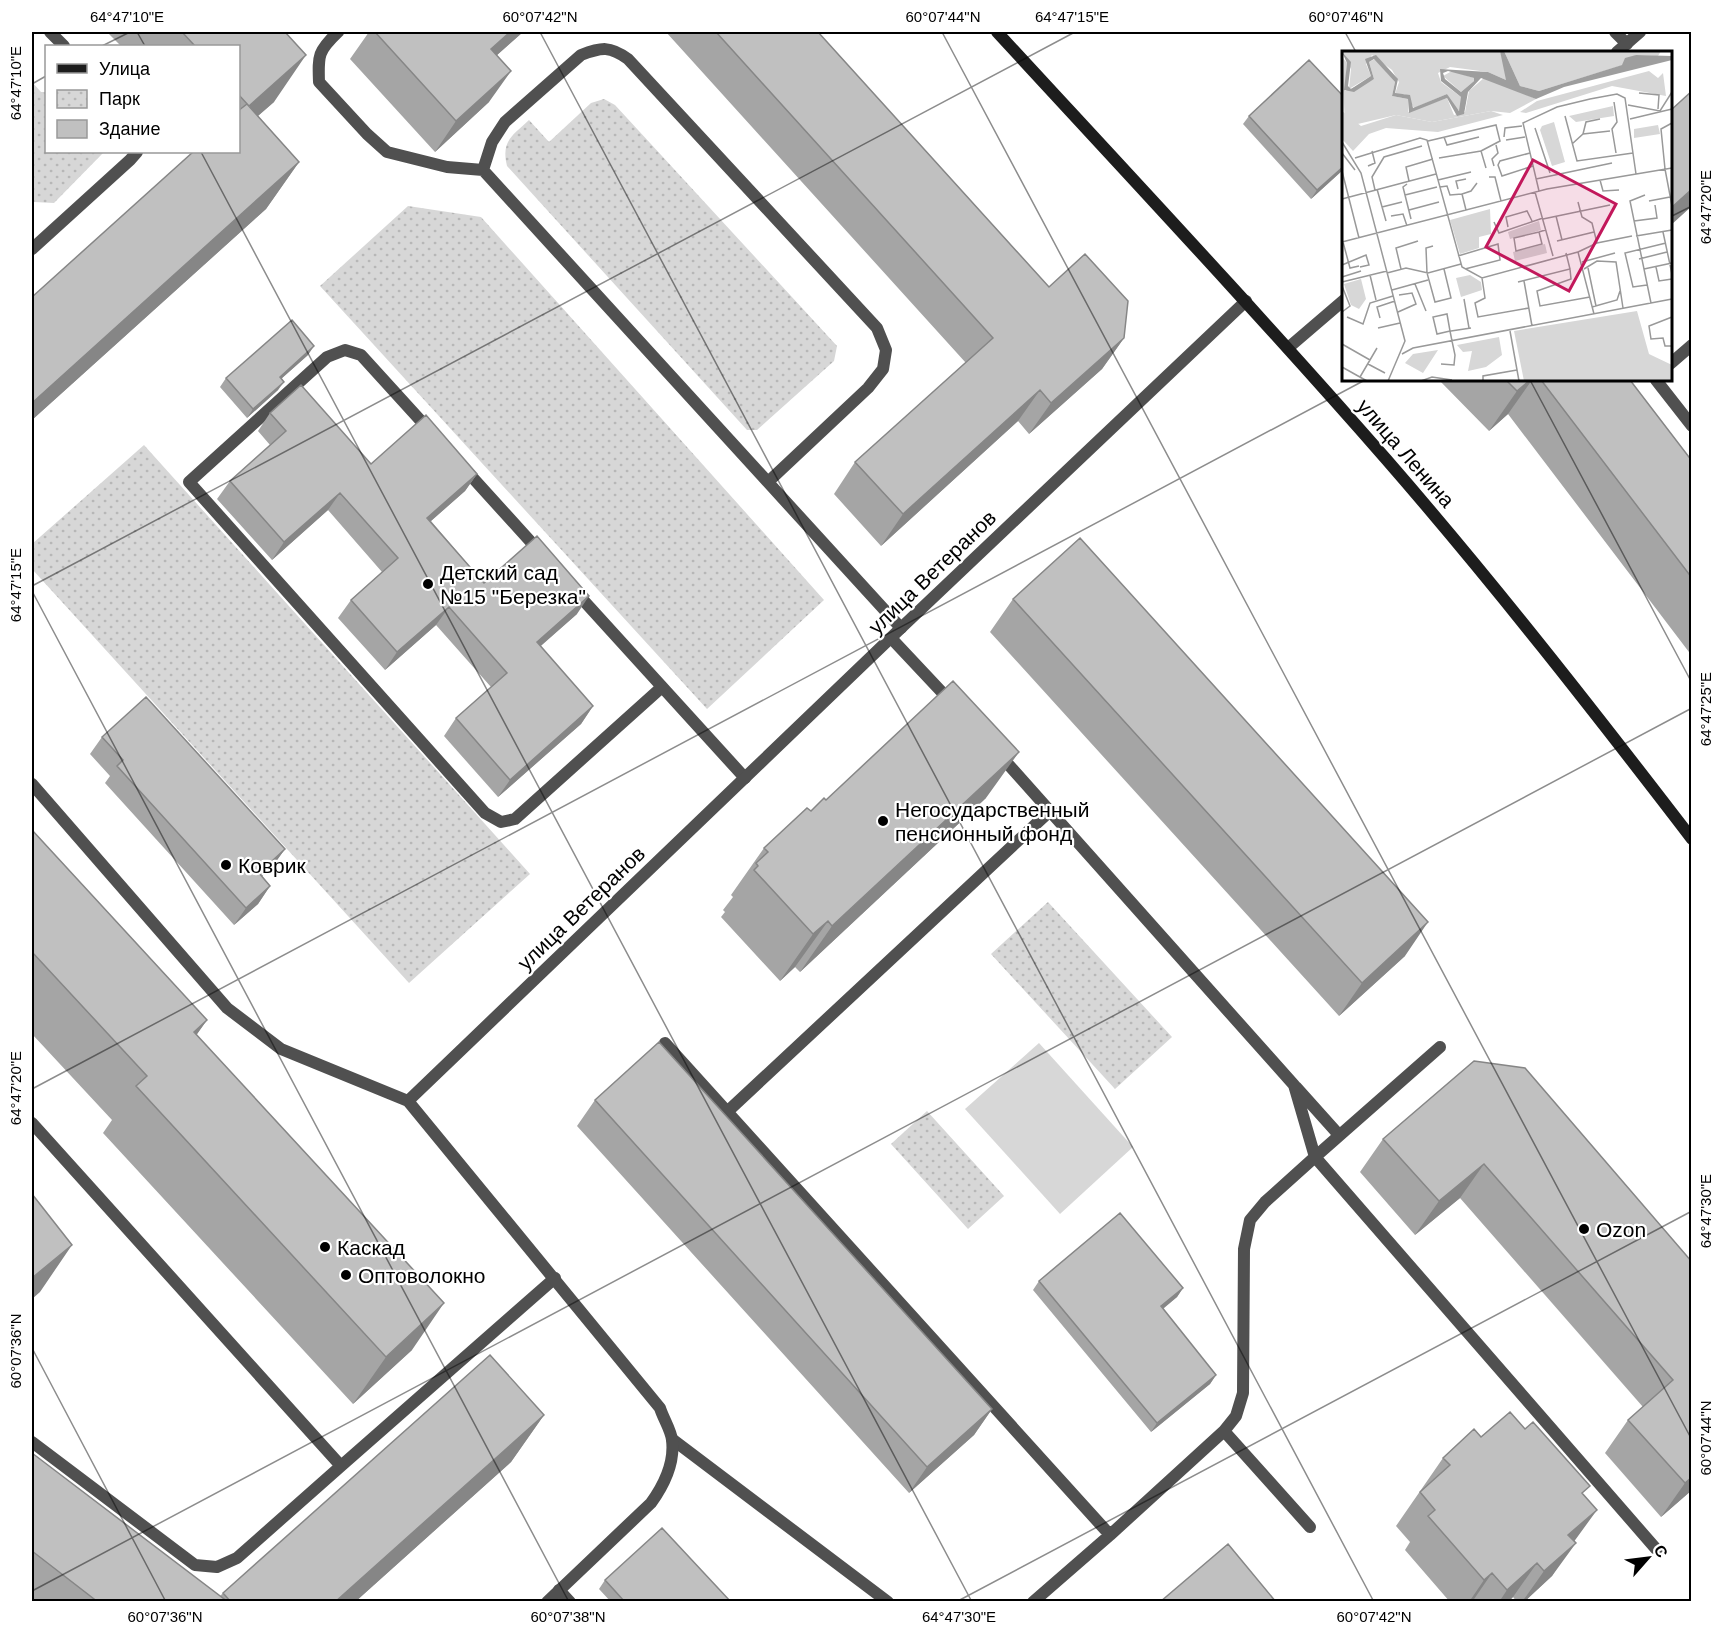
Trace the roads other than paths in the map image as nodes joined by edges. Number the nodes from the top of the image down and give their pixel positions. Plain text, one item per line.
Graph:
1 (50, 32) edge
2 (338, 32) edge
3 (997, 32) edge
4 (1615, 32) edge
5 (1640, 32) edge
6 (1627, 44) junction
7 (63, 45) edge
8 (1618, 51) edge
9 (136, 153) edge
10 (483, 170) junction
11 (32, 249) edge
12 (1246, 301) junction
13 (1342, 302) edge
14 (1692, 345) edge
15 (1288, 348) junction
16 (1672, 363) edge
17 (1657, 381) edge
18 (1692, 426) edge
19 (440, 442) edge
20 (456, 460) edge
21 (769, 481) junction
22 (551, 565) edge
23 (567, 582) edge
24 (901, 628) junction
25 (891, 638) junction
26 (662, 687) junction
27 (963, 715) edge
28 (987, 741) edge
29 (745, 778) junction
30 (32, 784) edge
31 (1051, 810) junction
32 (1692, 839) edge
33 (665, 1043) dead end
34 (1440, 1047) dead end
35 (1294, 1085) junction
36 (408, 1101) junction
37 (728, 1112) junction
38 (32, 1123) edge
39 (1340, 1135) junction
40 (1315, 1157) junction
41 (555, 1278) junction
42 (1224, 1431) junction
43 (672, 1439) junction
44 (32, 1442) edge
45 (342, 1466) junction
46 (1310, 1527) dead end
47 (1110, 1535) junction
48 (1657, 1551) dead end
49 (559, 1590) junction
50 (547, 1602) edge
51 (570, 1602) edge
52 (888, 1602) edge
53 (1033, 1602) edge

1 - 7 street
2 - 10 street
3 - 12 main road, улица Ленина
4 - 6 street
5 - 6 street
6 - 8 street
9 - 11 street
10 - 21 street
10 - 21 street
12 - 15 main road, улица Ленина
12 - 24 street, улица Ветеранов
13 - 15 street
14 - 16 street
15 - 32 main road, улица Ленина
17 - 18 street
19 - 26 street
20 - 22 street
21 - 24 street
23 - 26 street
24 - 25 street, улица Ветеранов
25 - 27 street
25 - 29 street, улица Ветеранов
26 - 29 street
28 - 31 street
29 - 36 street, улица Ветеранов
30 - 36 street
31 - 35 street
31 - 37 street
33 - 37 street
34 - 39 street
35 - 39 street
35 - 40 street
36 - 41 street
37 - 47 street
38 - 45 street
39 - 40 street
40 - 42 street
40 - 48 street
41 - 43 street
41 - 45 street
42 - 46 street
42 - 47 street
43 - 49 street
43 - 52 street
44 - 45 street
47 - 53 street
49 - 50 street
49 - 51 street

